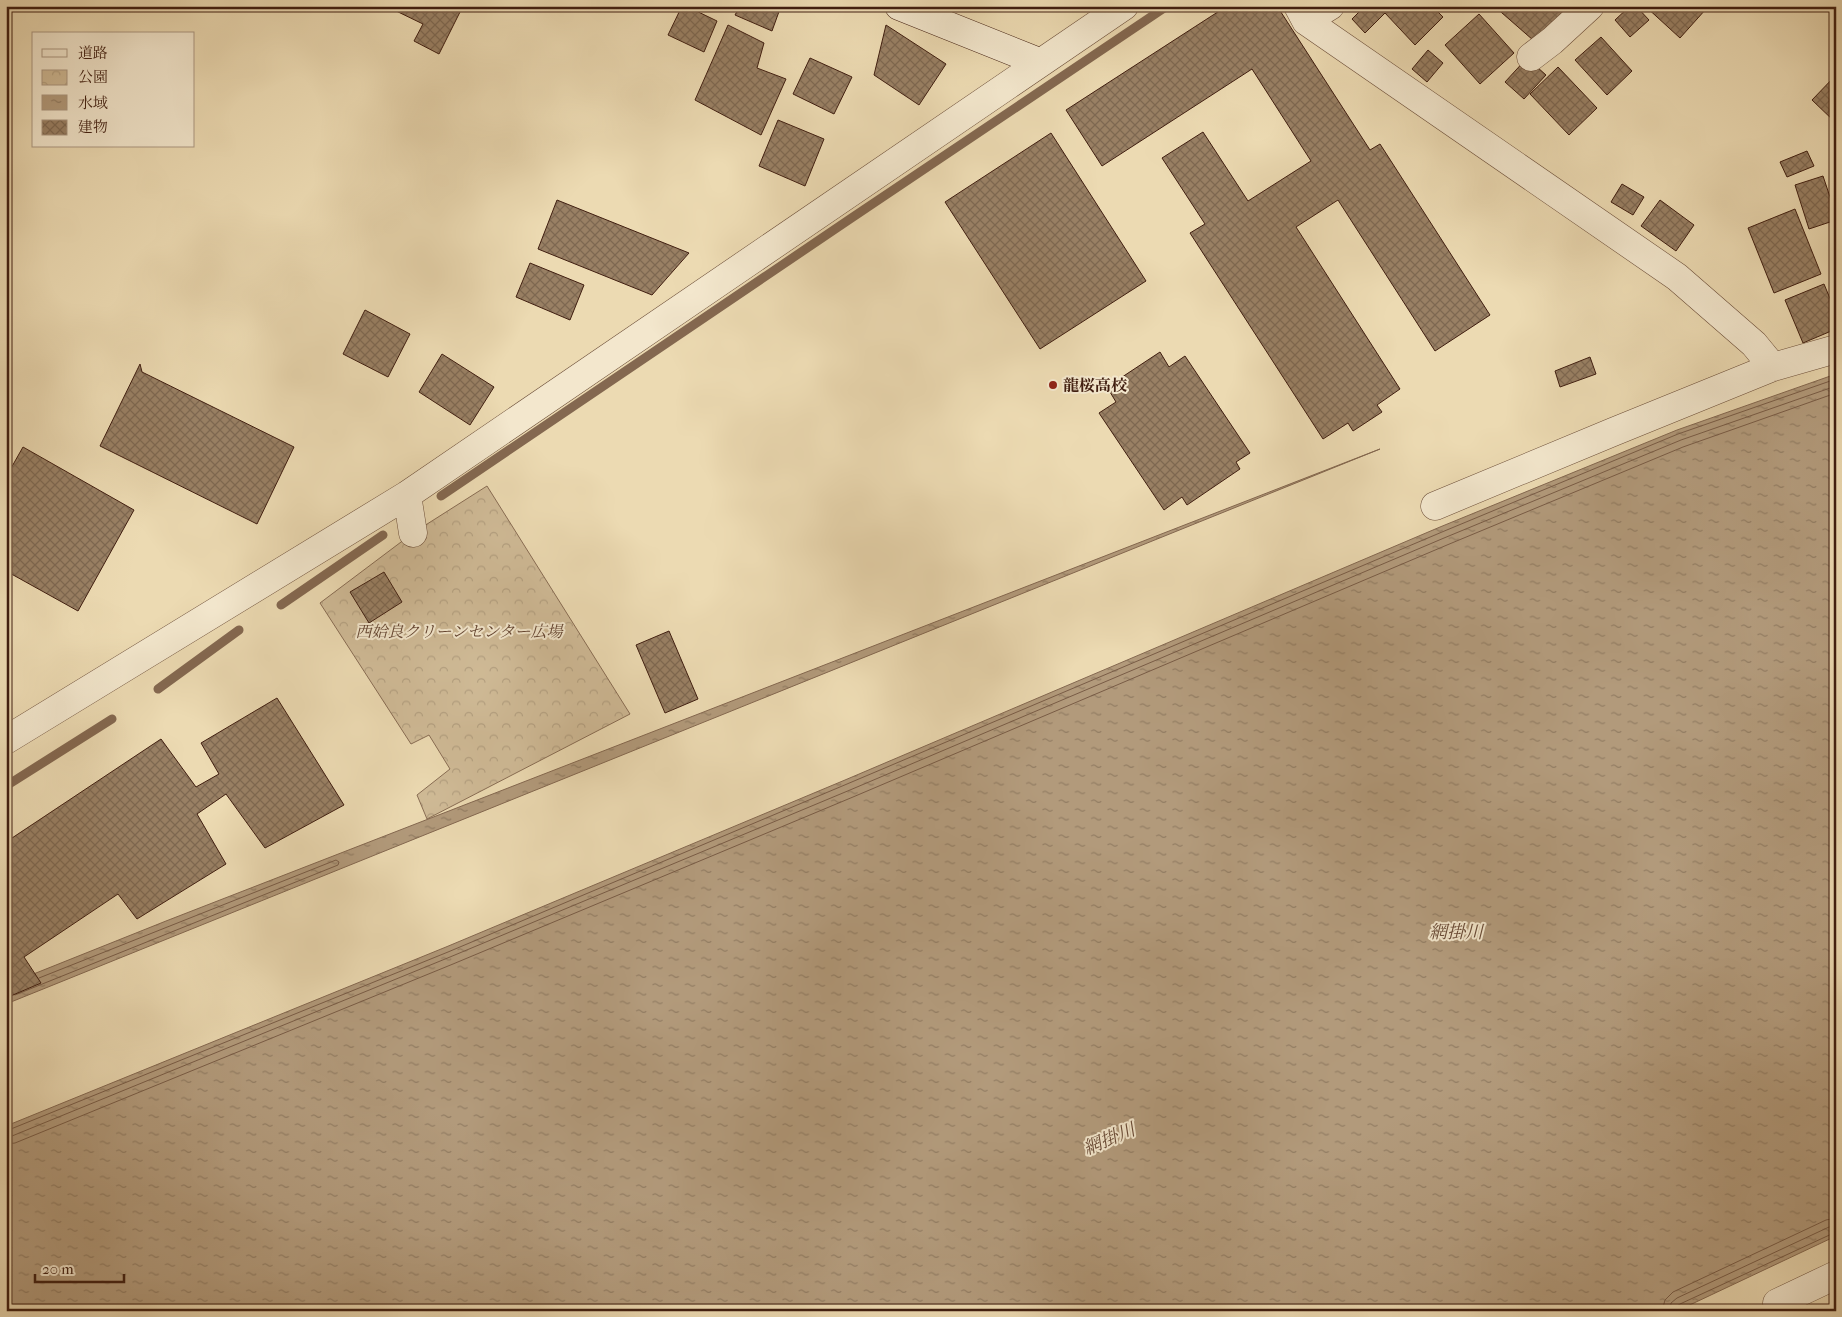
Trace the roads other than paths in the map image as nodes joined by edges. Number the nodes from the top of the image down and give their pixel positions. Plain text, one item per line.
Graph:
1 (899, 6) edge
2 (1124, 6) edge
3 (1330, 6) edge
4 (1583, 8) edge
5 (1302, 14) edge
6 (1531, 57) dead end
7 (1040, 62) junction
8 (1836, 349) edge
9 (1773, 367) junction
10 (407, 495) junction
11 (1435, 506) dead end
12 (413, 533) dead end
13 (6, 740) edge
14 (1836, 1275) edge
15 (1780, 1311) edge

1 - 7 street
2 - 7 street
3 - 5 street
4 - 6 street
5 - 9 street
7 - 10 street
8 - 9 street
9 - 11 street
10 - 12 street
10 - 13 street
14 - 15 street

